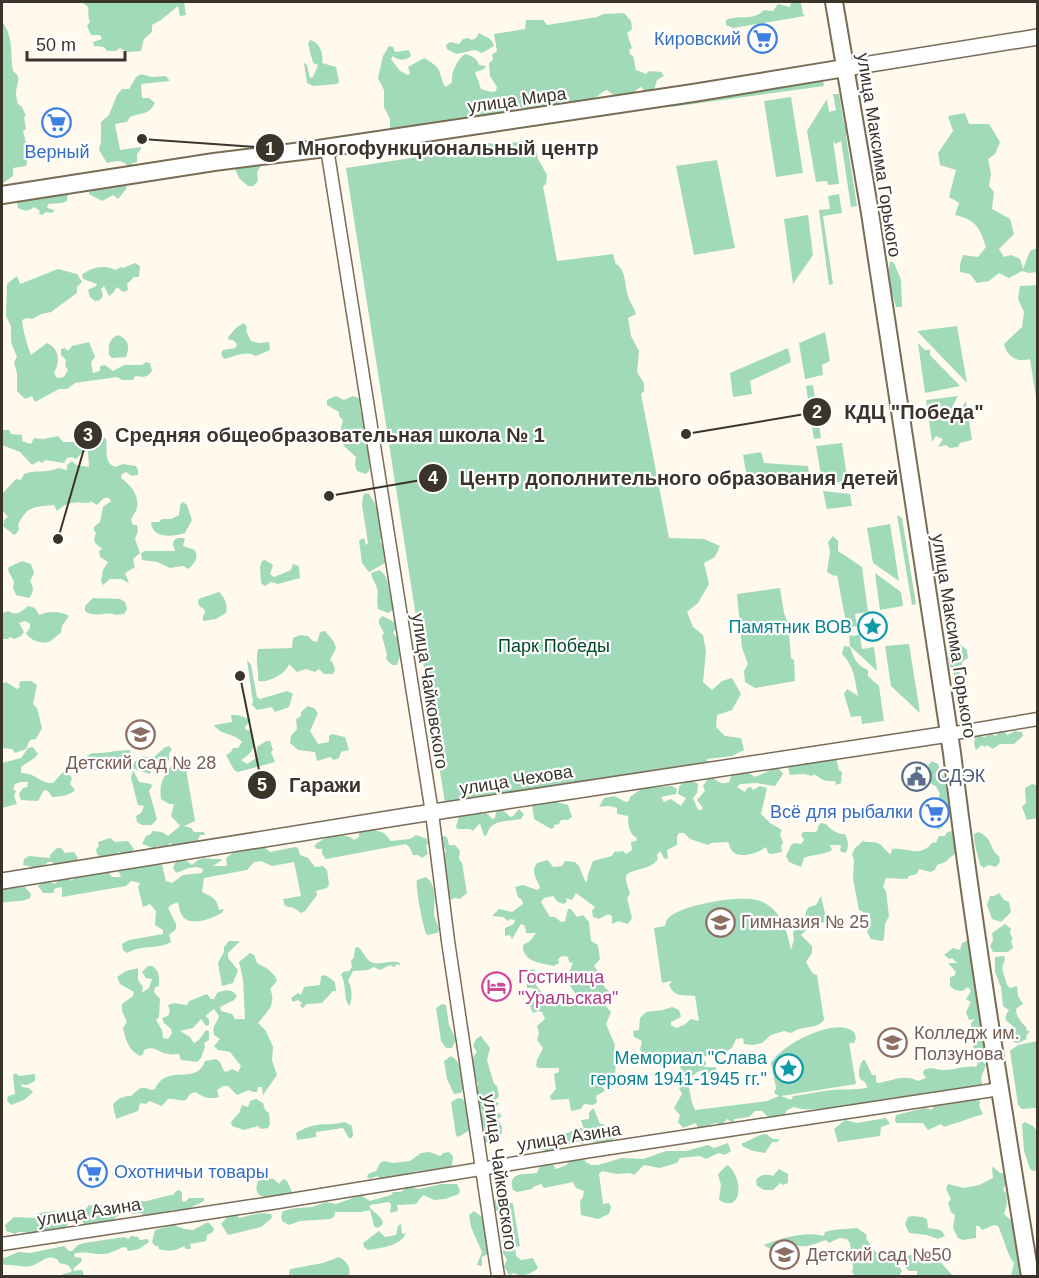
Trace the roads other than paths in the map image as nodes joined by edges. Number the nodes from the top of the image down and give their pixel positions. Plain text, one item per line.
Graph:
1 (834, 2) edge
2 (1038, 37) edge
3 (845, 68) junction
4 (327, 148) junction
5 (2, 195) edge
6 (1038, 719) edge
7 (949, 734) junction
8 (432, 813) junction
9 (2, 881) edge
10 (1000, 1089) junction
11 (481, 1170) junction
12 (2, 1244) edge
13 (498, 1276) edge
14 (1030, 1276) edge

1 - 3 main road, улица Максима Горького
2 - 3 street, улица Мира
3 - 4 main road, улица Мира
3 - 7 main road, улица Максима Горького
4 - 5 main road, улица Мира
4 - 8 street, улица Чайковского
6 - 7 street, улица Чехова
7 - 8 street, улица Чехова
7 - 10 main road, улица Максима Горького
8 - 9 street, улица Чехова
8 - 11 street, улица Чайковского
10 - 11 street, улица Азина
10 - 14 main road, улица Максима Горького
11 - 12 street, улица Азина
11 - 13 street, улица Чайковского

